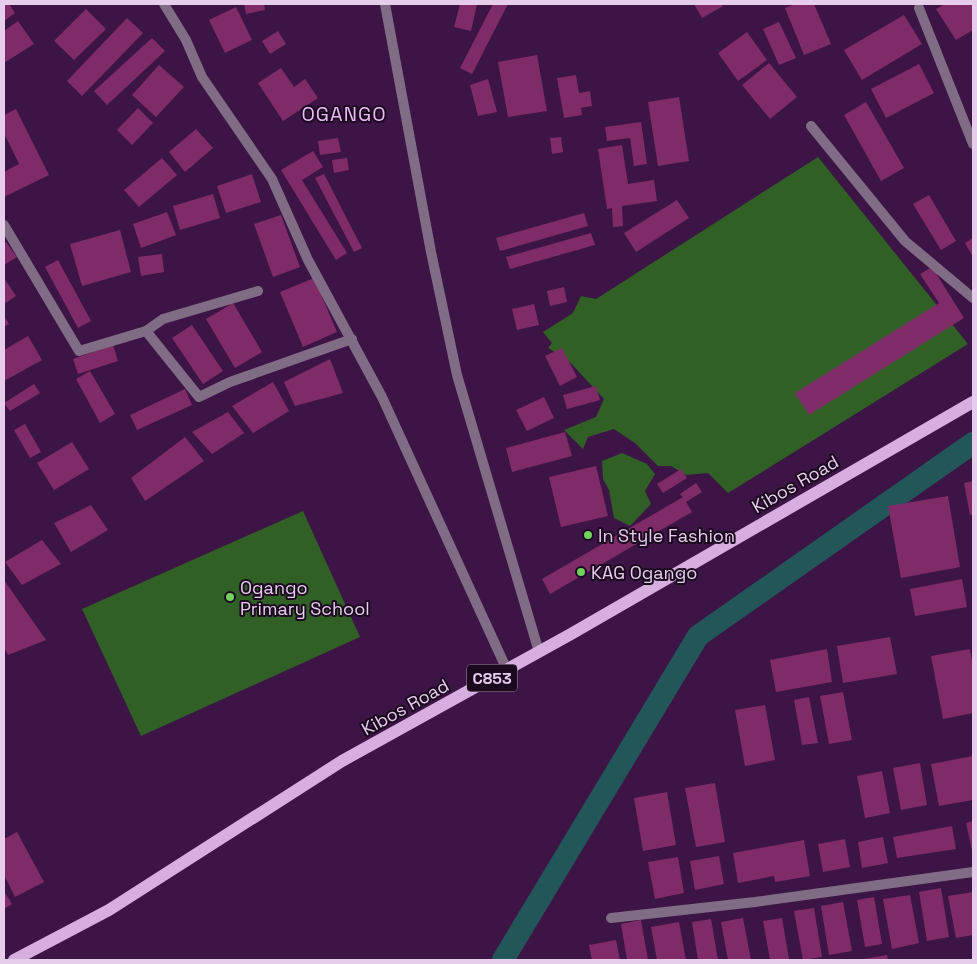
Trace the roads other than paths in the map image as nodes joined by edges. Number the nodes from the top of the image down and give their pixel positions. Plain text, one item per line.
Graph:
1 (164, 4) edge
2 (386, 4) edge
3 (919, 8) dead end
4 (811, 126) dead end
5 (973, 144) edge
6 (4, 225) edge
7 (258, 291) dead end
8 (973, 298) edge
9 (146, 331) junction
10 (352, 339) junction
11 (973, 402) edge
12 (539, 652) junction
13 (507, 670) junction
14 (973, 872) edge
15 (611, 918) dead end
16 (14, 960) edge

1 - 10 street
2 - 12 street
3 - 5 street
4 - 8 street
6 - 9 street
7 - 9 street
9 - 10 street
10 - 13 street
11 - 12 main road, Kibos Road / C853
12 - 13 main road, Kibos Road / C853
13 - 16 main road, Kibos Road / C853
14 - 15 street

